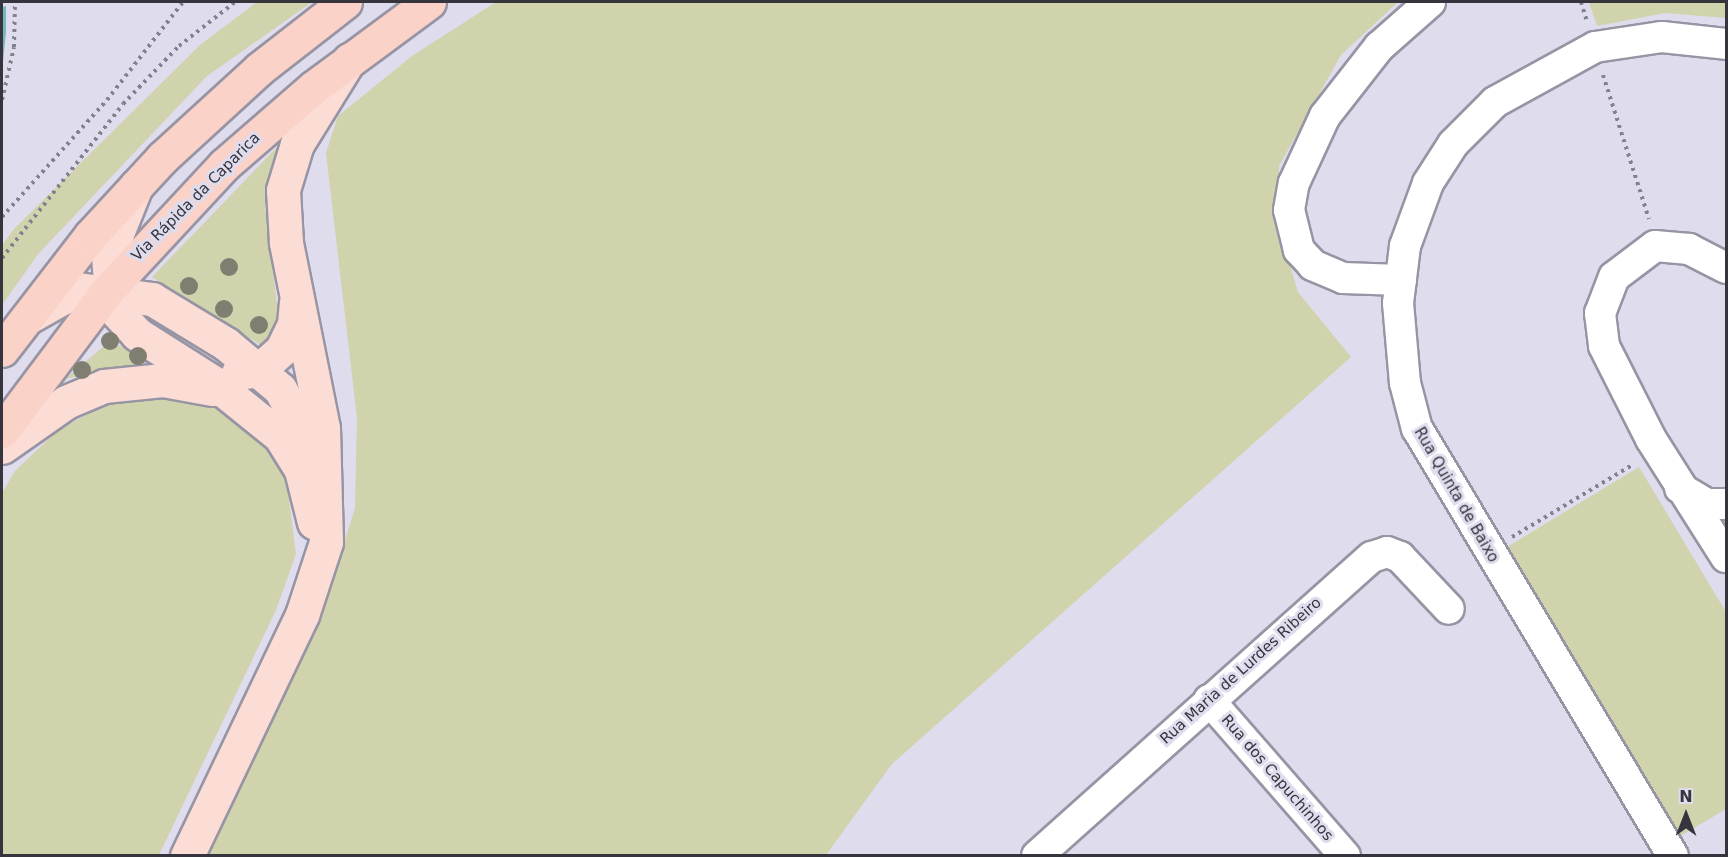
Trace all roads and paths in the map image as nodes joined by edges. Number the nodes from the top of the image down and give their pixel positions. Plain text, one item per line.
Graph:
1 (183, 2) edge
2 (235, 2) edge
3 (345, 2) edge
4 (429, 2) edge
5 (1430, 2) edge
6 (1581, 2) edge
7 (15, 4) dead end
8 (1726, 44) edge
9 (1595, 47) junction
10 (349, 60) junction
11 (2, 100) edge
12 (136, 185) junction
13 (2, 217) edge
14 (1655, 246) junction
15 (2, 258) edge
16 (1726, 268) edge
17 (1401, 280) junction
18 (296, 290) junction
19 (107, 291) junction
20 (127, 326) junction
21 (2, 350) edge
22 (259, 370) junction
23 (248, 408) junction
24 (2, 431) edge
25 (2, 447) edge
26 (1658, 450) junction
27 (1680, 488) junction
28 (1726, 504) edge
29 (327, 517) junction
30 (1488, 551) junction
31 (1726, 557) edge
32 (1449, 609) dead end
33 (302, 615) junction
34 (1209, 700) junction
35 (188, 855) edge
36 (1037, 855) edge
37 (1345, 855) edge
38 (1673, 855) edge

1 - 13 path
2 - 15 path
3 - 12 highway
4 - 10 highway, Via Rápida da Caparica
5 - 17 street
6 - 9 path
7 - 11 path
8 - 9 street
9 - 14 path
9 - 17 street, Rua Quinta de Baixo
10 - 18 main road
10 - 19 highway, Via Rápida da Caparica
12 - 19 main road
12 - 21 highway
14 - 16 street
14 - 26 street
17 - 30 street, Rua Quinta de Baixo
18 - 22 main road
18 - 29 main road
19 - 20 main road
19 - 21 main road
19 - 22 main road
19 - 24 highway, Via Rápida da Caparica
20 - 22 main road
20 - 23 main road
22 - 29 main road
23 - 25 main road
23 - 33 main road
26 - 27 street
26 - 30 path
27 - 28 street
27 - 31 street
29 - 33 main road
30 - 38 street, Rua Quinta de Baixo
32 - 34 street, Rua Maria de Lurdes Ribeiro
33 - 35 main road
34 - 36 street, Rua Maria de Lurdes Ribeiro
34 - 37 street, Rua dos Capuchinhos

